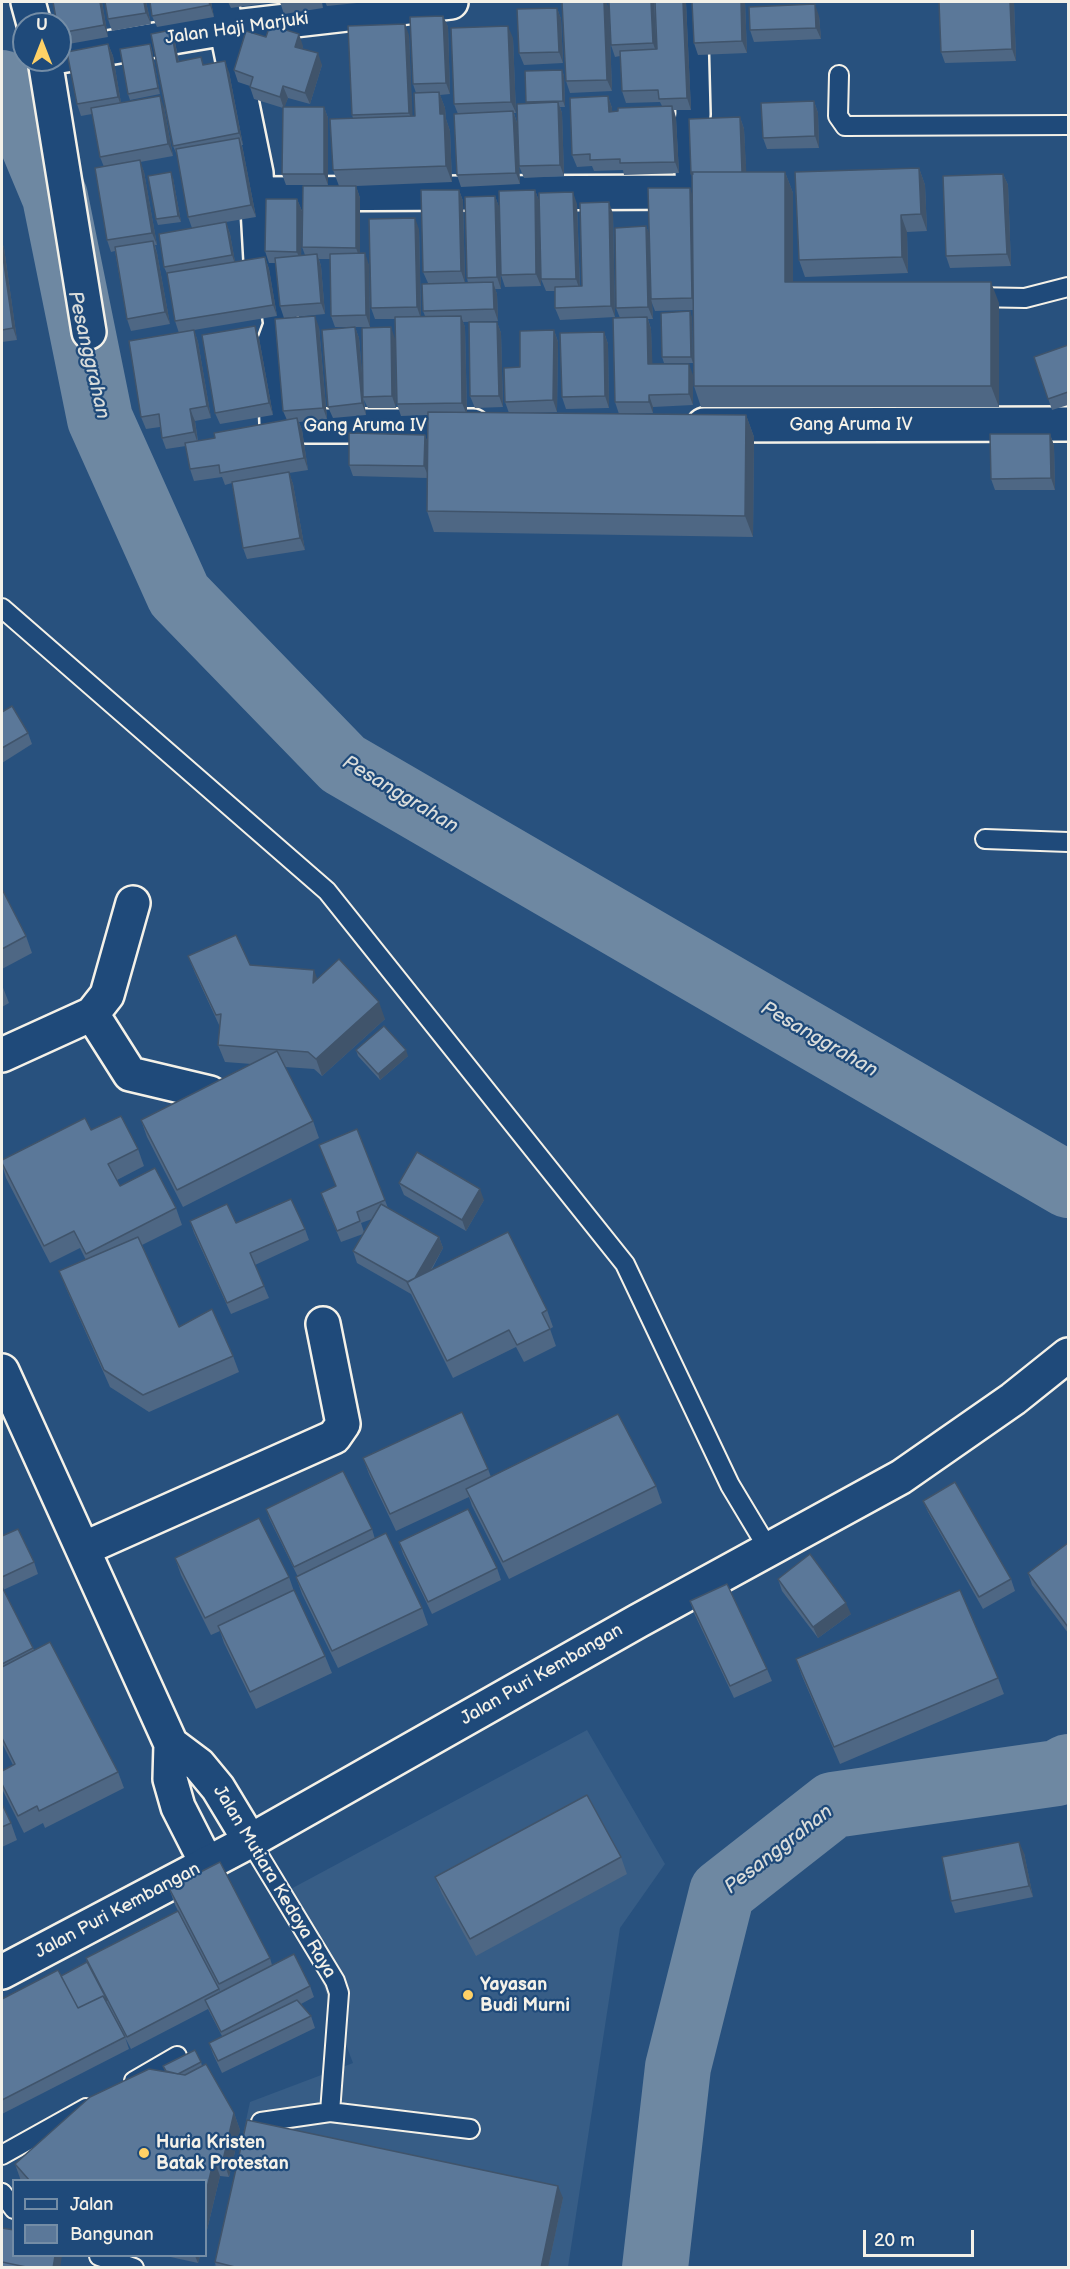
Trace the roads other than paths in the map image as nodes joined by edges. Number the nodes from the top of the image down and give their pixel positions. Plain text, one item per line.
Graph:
1 (451, 2) edge
2 (690, 2) edge
3 (224, 15) edge
4 (72, 53) edge
5 (47, 72) edge
6 (839, 75) dead end
7 (1068, 125) edge
8 (258, 194) junction
9 (1068, 287) edge
10 (952, 297) edge
11 (89, 332) dead end
12 (1068, 424) edge
13 (674, 425) edge
14 (507, 426) edge
15 (2, 608) edge
16 (985, 838) dead end
17 (1068, 842) edge
18 (133, 903) dead end
19 (93, 1014) junction
20 (2, 1055) edge
21 (210, 1093) edge
22 (323, 1324) dead end
23 (1068, 1355) edge
24 (2, 1371) edge
25 (83, 1549) junction
26 (769, 1550) junction
27 (171, 1744) junction
28 (250, 1841) junction
29 (207, 1864) junction
30 (2, 1972) edge
31 (177, 2056) edge
32 (330, 2112) junction
33 (261, 2122) edge
34 (470, 2129) dead end
35 (2, 2155) edge
36 (2, 2193) edge
37 (12, 2207) edge
38 (102, 2257) edge
39 (134, 2268) edge

1 - 3 street, Jalan Haji Marjuki
2 - 8 street
3 - 4 street, Jalan Haji Marjuki
3 - 8 street, Gang Aruma IV
5 - 11 street
6 - 7 lane
8 - 14 street, Gang Aruma IV
9 - 10 lane
12 - 13 street, Gang Aruma IV
15 - 26 lane
16 - 17 lane
18 - 19 street
19 - 20 street
19 - 21 street
22 - 25 street
23 - 26 street, Jalan Puri Kembangan
24 - 25 street, Jalan Mutiara Kedoya Raya
25 - 27 street, Jalan Mutiara Kedoya Raya
26 - 28 street, Jalan Puri Kembangan
27 - 28 street, Jalan Mutiara Kedoya Raya
27 - 29 street, Jalan Mutiara Kedoya Raya
28 - 29 street, Jalan Puri Kembangan
28 - 32 lane, Jalan Mutiara Kedoya Raya
29 - 30 street, Jalan Puri Kembangan
31 - 35 lane
32 - 33 lane
32 - 34 lane
36 - 37 lane
38 - 39 lane

